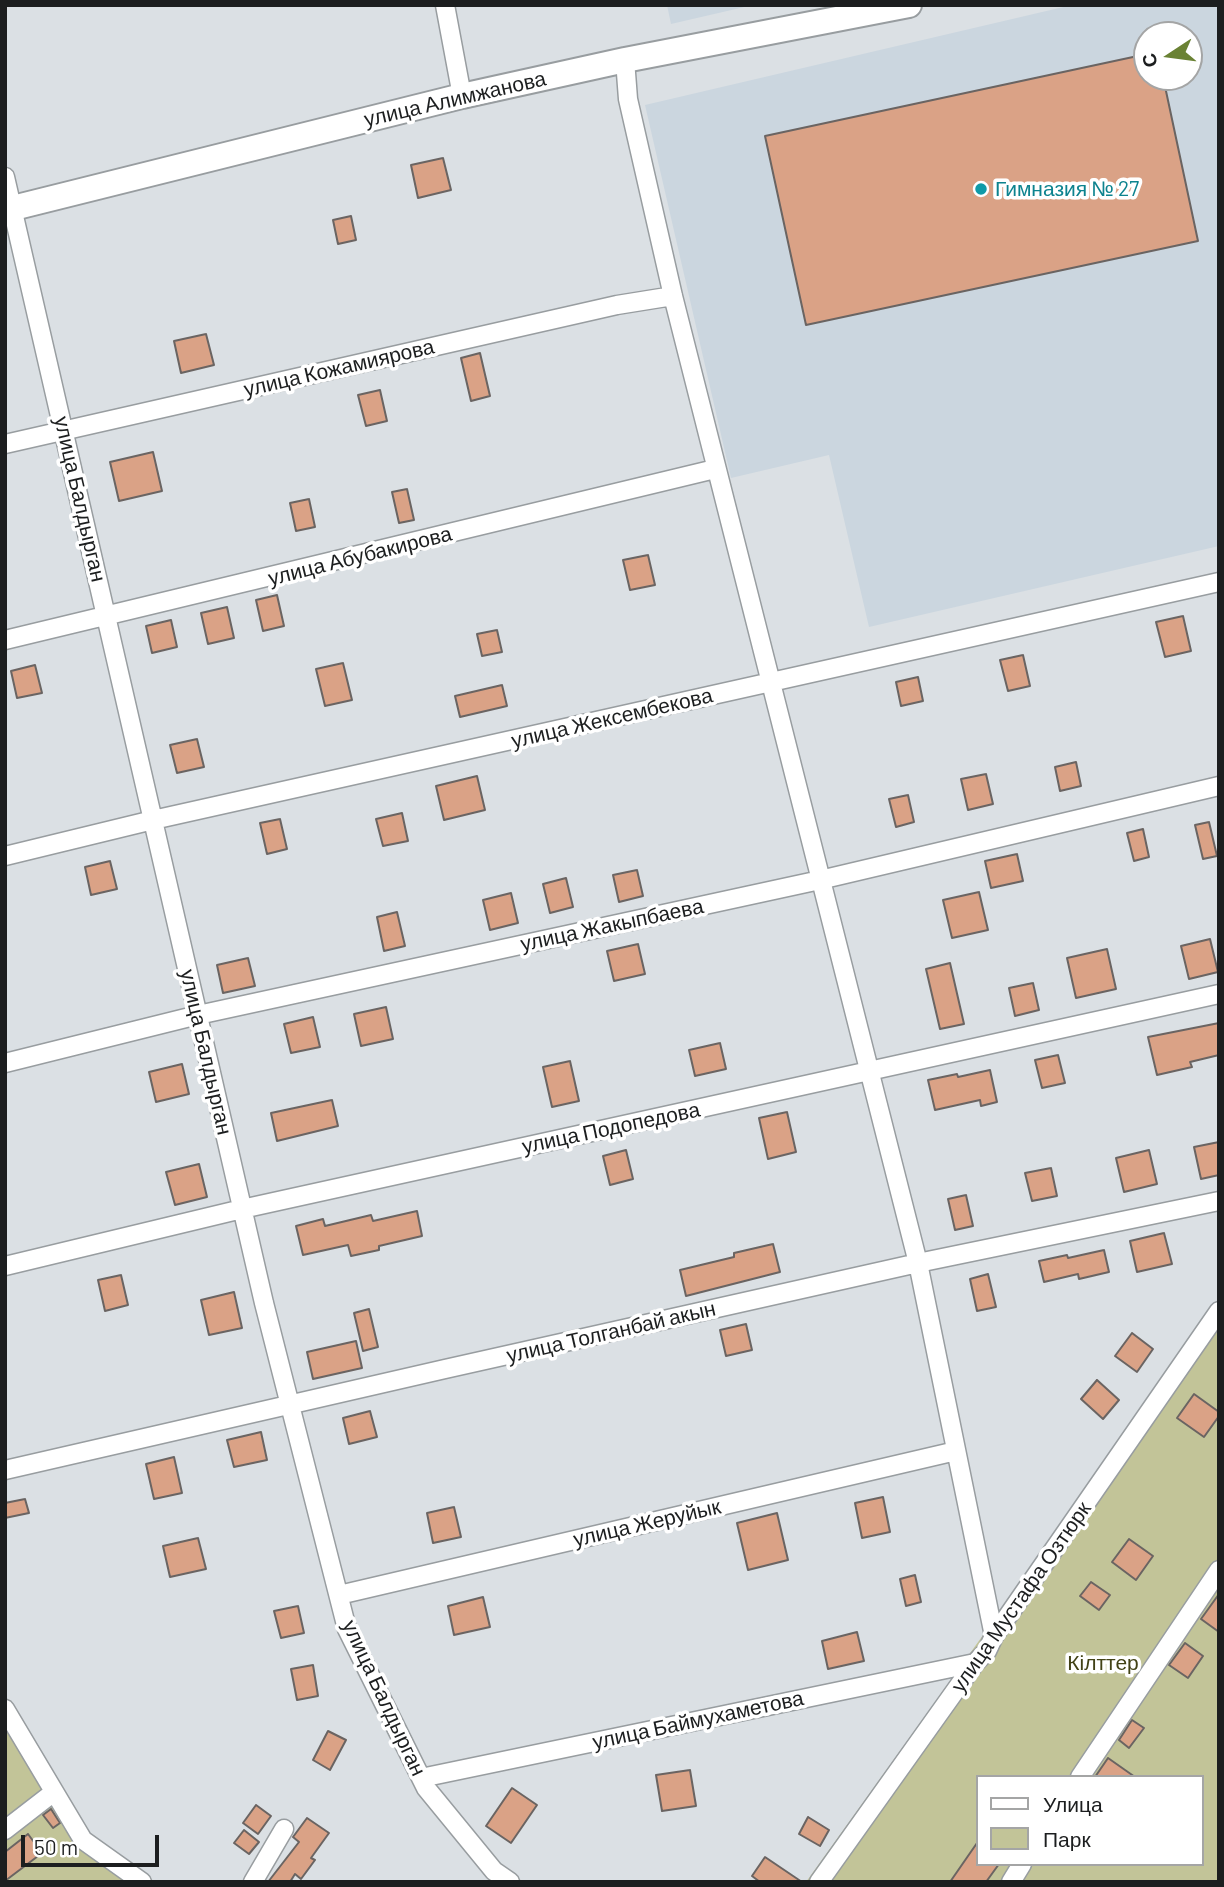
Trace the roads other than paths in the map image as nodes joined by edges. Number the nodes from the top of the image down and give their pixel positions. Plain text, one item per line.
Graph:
1 (445, 5) edge
2 (909, 5) edge
3 (625, 60) junction
4 (462, 96) junction
5 (5, 177) edge
6 (9, 209) edge
7 (673, 296) junction
8 (64, 431) junction
9 (5, 444) edge
10 (715, 469) junction
11 (1219, 582) edge
12 (107, 617) junction
13 (5, 640) edge
14 (772, 682) junction
15 (1219, 786) edge
16 (153, 820) junction
17 (5, 856) edge
18 (820, 880) junction
19 (1219, 994) edge
20 (198, 1015) junction
21 (5, 1063) edge
22 (869, 1071) junction
23 (1219, 1200) edge
24 (242, 1209) junction
25 (918, 1264) junction
26 (5, 1266) edge
27 (1219, 1311) edge
28 (290, 1405) junction
29 (956, 1451) junction
30 (5, 1470) edge
31 (1219, 1570) edge
32 (339, 1595) junction
33 (994, 1636) junction
34 (975, 1663) junction
35 (5, 1709) edge
36 (1081, 1775) edge
37 (421, 1778) junction
38 (54, 1792) junction
39 (284, 1829) dead end
40 (5, 1830) edge
41 (1021, 1866) edge
42 (491, 1876) edge
43 (142, 1882) edge
44 (253, 1882) edge
45 (510, 1882) edge
46 (819, 1882) edge
47 (1011, 1882) edge

1 - 4 street
2 - 3 street, улица Алимжанова
3 - 4 street, улица Алимжанова
3 - 7 street
4 - 6 street, улица Алимжанова
5 - 6 street, улица Балдырган
6 - 8 street, улица Балдырган
7 - 8 street, улица Кожамиярова
7 - 10 street
8 - 9 street, улица Кожамиярова
8 - 12 street, улица Балдырган
10 - 12 street, улица Абубакирова
10 - 14 street
11 - 14 street, улица Жексембекова
12 - 13 street, улица Абубакирова
12 - 16 street, улица Балдырган
14 - 16 street, улица Жексембекова
14 - 18 street
15 - 18 street, улица Жакыпбаева
16 - 17 street, улица Жексембекова
16 - 20 street, улица Балдырган
18 - 20 street, улица Жакыпбаева
18 - 22 street
19 - 22 street, улица Подопедова
20 - 21 street, улица Жакыпбаева
20 - 24 street, улица Балдырган
22 - 24 street, улица Подопедова
22 - 25 street
23 - 25 street, улица Толганбай акын
24 - 26 street, улица Подопедова
24 - 28 street, улица Балдырган
25 - 28 street, улица Толганбай акын
25 - 29 street
27 - 33 street, улица Мустафа Озтюрк
28 - 30 street, улица Толганбай акын
28 - 32 street, улица Балдырган
29 - 32 street, улица Жеруйык
29 - 33 street
31 - 36 street
32 - 37 street, улица Балдырган
33 - 34 street, улица Мустафа Озтюрк
34 - 37 street, улица Баймухаметова
34 - 46 street, улица Мустафа Озтюрк
35 - 38 street
37 - 42 street, улица Балдырган
38 - 40 street
38 - 43 street
39 - 44 street
41 - 47 street
42 - 45 street, улица Балдырган

